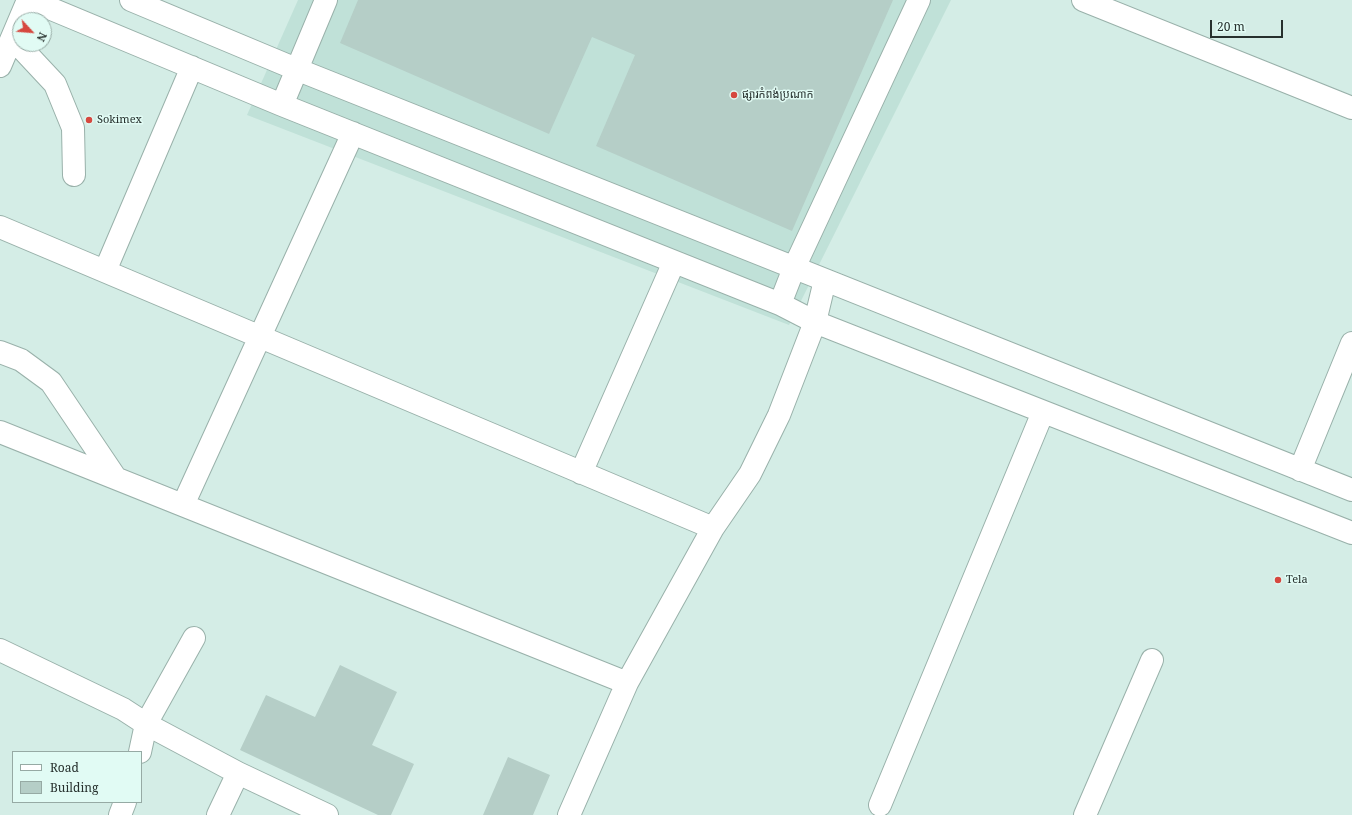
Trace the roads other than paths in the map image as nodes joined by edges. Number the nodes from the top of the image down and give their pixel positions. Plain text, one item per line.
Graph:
1 (29, 0) edge
2 (131, 0) edge
3 (326, 0) edge
4 (919, 0) edge
5 (1084, 0) edge
6 (24, 12) edge
7 (12, 38) edge
8 (25, 52) edge
9 (0, 66) edge
10 (192, 68) junction
11 (296, 69) junction
12 (282, 105) junction
13 (1352, 108) edge
14 (353, 133) junction
15 (74, 175) dead end
16 (0, 227) edge
17 (674, 262) junction
18 (794, 268) junction
19 (105, 271) junction
20 (825, 280) junction
21 (780, 304) junction
22 (815, 322) junction
23 (260, 337) junction
24 (1352, 344) edge
25 (0, 352) edge
26 (1043, 412) junction
27 (0, 432) edge
28 (1300, 470) junction
29 (581, 473) junction
30 (115, 477) junction
31 (1352, 490) edge
32 (183, 504) junction
33 (713, 528) junction
34 (1352, 533) edge
35 (194, 638) dead end
36 (0, 650) edge
37 (1152, 660) dead end
38 (627, 684) junction
39 (146, 724) junction
40 (140, 751) edge
41 (238, 773) junction
42 (125, 803) edge
43 (880, 805) dead end
44 (120, 815) edge
45 (218, 815) edge
46 (327, 815) edge
47 (569, 815) edge
48 (1085, 815) edge

1 - 6 street
1 - 10 street
2 - 11 street
3 - 11 street
4 - 18 street
5 - 13 street
7 - 9 street
8 - 15 street
10 - 12 street
10 - 19 street
11 - 12 street
11 - 18 street
12 - 14 street
14 - 17 street
14 - 23 street
16 - 19 street
17 - 21 street
17 - 29 street
18 - 20 street
18 - 21 street
19 - 23 street
20 - 22 street
20 - 28 street
21 - 22 street
22 - 26 street
22 - 33 street
23 - 29 street
23 - 32 street
24 - 28 street
25 - 30 street
26 - 34 street
26 - 43 street
27 - 30 street
28 - 31 street
29 - 33 street
30 - 32 street
32 - 38 street
33 - 38 street
35 - 39 street
36 - 39 street
37 - 48 street
38 - 47 street
39 - 40 street
39 - 41 street
41 - 45 street
41 - 46 street
42 - 44 street

